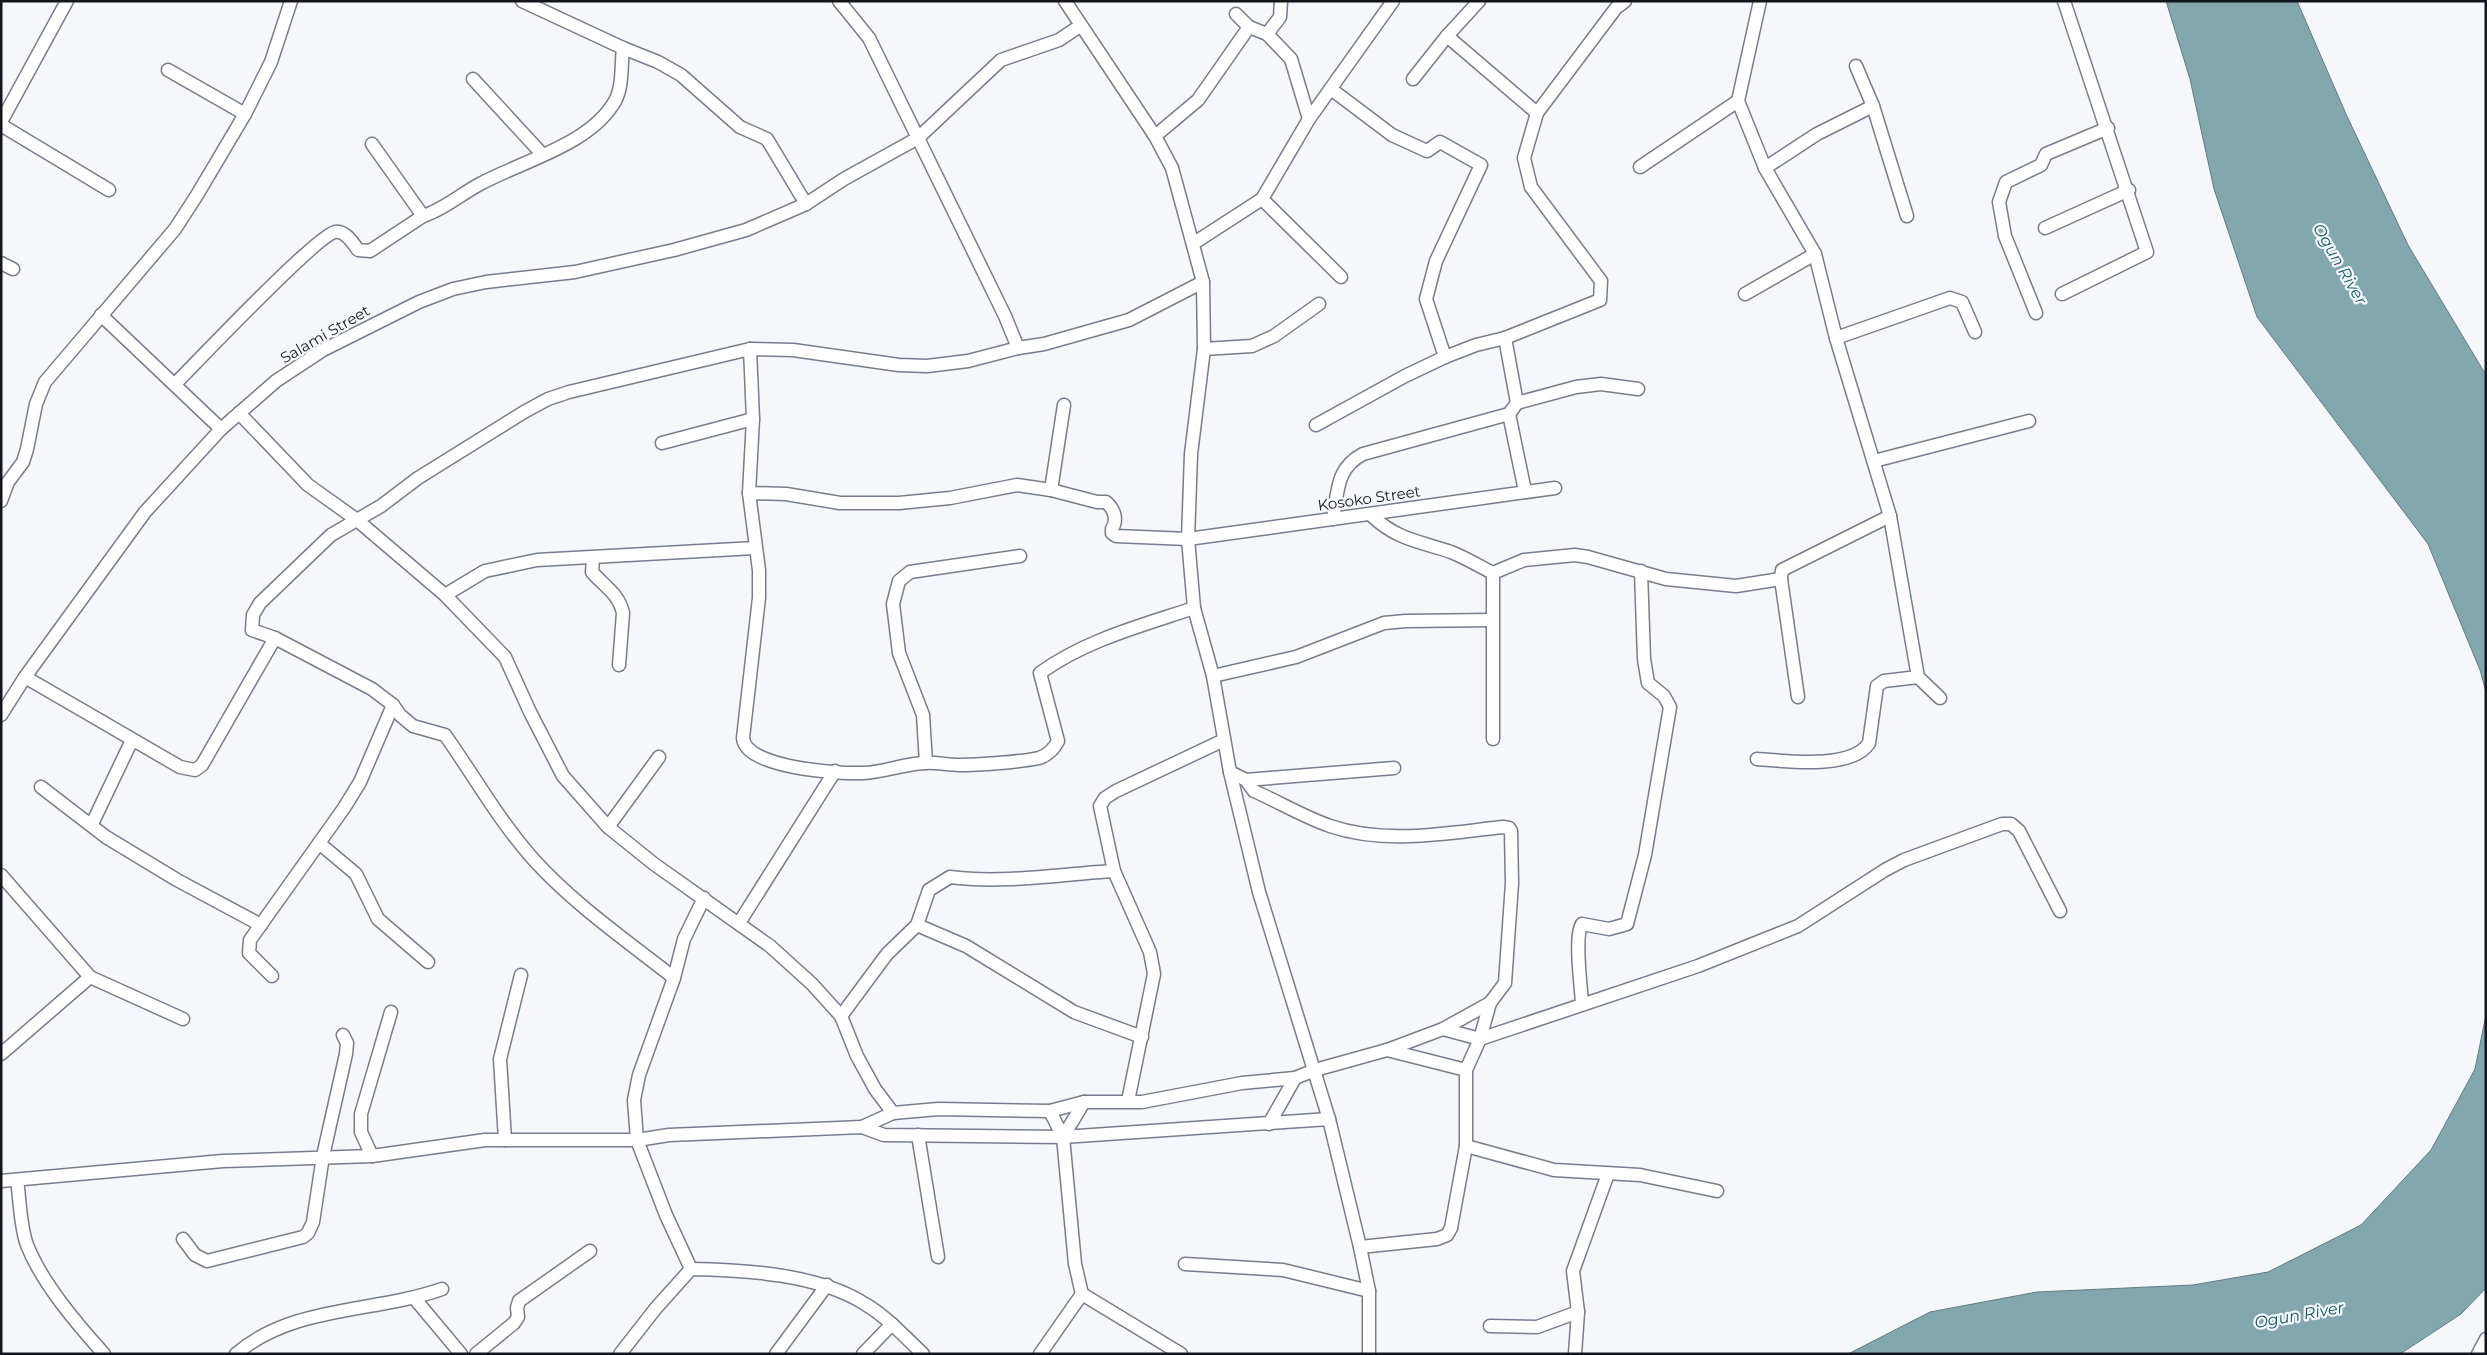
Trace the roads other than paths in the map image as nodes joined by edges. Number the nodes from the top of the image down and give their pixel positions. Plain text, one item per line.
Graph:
1 (66, 1) edge
2 (291, 1) edge
3 (522, 1) edge
4 (839, 1) edge
5 (1065, 1) edge
6 (1280, 1) edge
7 (1393, 1) edge
8 (1479, 1) edge
9 (1760, 1) edge
10 (2064, 1) edge
11 (1616, 4) edge
12 (1236, 14) dead end
13 (1080, 26) junction
14 (1249, 27) junction
15 (1267, 34) junction
16 (1447, 36) junction
17 (623, 48) junction
18 (1856, 66) dead end
19 (168, 70) dead end
20 (472, 79) dead end
21 (1413, 79) dead end
22 (1331, 89) junction
23 (1738, 101) junction
24 (1873, 106) junction
25 (1537, 113) junction
26 (245, 114) junction
27 (1309, 119) junction
28 (1, 123) edge
29 (2108, 128) junction
30 (1155, 136) junction
31 (918, 138) junction
32 (372, 144) dead end
33 (542, 154) junction
34 (1640, 167) dead end
35 (1765, 168) junction
36 (109, 190) dead end
37 (2129, 190) junction
38 (1262, 199) junction
39 (806, 204) junction
40 (423, 216) junction
41 (1907, 216) dead end
42 (2045, 228) dead end
43 (1194, 243) junction
44 (1815, 254) junction
45 (1341, 276) dead end
46 (1203, 282) junction
47 (1745, 294) dead end
48 (2062, 294) dead end
49 (1318, 304) dead end
50 (2036, 313) dead end
51 (100, 315) junction
52 (1975, 332) dead end
53 (1505, 338) junction
54 (1836, 338) junction
55 (1018, 348) junction
56 (1204, 349) junction
57 (750, 350) junction
58 (1445, 357) junction
59 (175, 384) junction
60 (1638, 389) dead end
61 (1064, 405) dead end
62 (1513, 409) junction
63 (239, 413) junction
64 (753, 419) junction
65 (2029, 421) dead end
66 (1316, 425) dead end
67 (221, 428) junction
68 (662, 443) dead end
69 (1874, 461) junction
70 (1555, 488) dead end
71 (1051, 490) junction
72 (1525, 491) junction
73 (749, 493) junction
74 (1, 501) edge
75 (1371, 515) junction
76 (1890, 516) junction
77 (1333, 519) junction
78 (357, 520) junction
79 (1188, 539) junction
80 (755, 548) junction
81 (1020, 556) dead end
82 (593, 559) junction
83 (1641, 571) junction
84 (1493, 574) junction
85 (1781, 579) junction
86 (445, 595) junction
87 (1194, 608) junction
88 (1492, 620) junction
89 (275, 638) junction
90 (619, 665) dead end
91 (1213, 676) junction
92 (25, 677) junction
93 (1918, 677) junction
94 (1798, 698) dead end
95 (1940, 698) dead end
96 (394, 704) junction
97 (1, 715) edge
98 (1493, 739) dead end
99 (132, 740) junction
100 (1224, 740) junction
101 (659, 756) dead end
102 (1757, 759) dead end
103 (926, 763) junction
104 (1394, 768) dead end
105 (835, 771) junction
106 (1230, 772) junction
107 (1246, 780) junction
108 (41, 787) dead end
109 (92, 824) junction
110 (608, 828) junction
111 (319, 843) junction
112 (1114, 871) junction
113 (1, 875) edge
114 (704, 898) junction
115 (2060, 912) dead end
116 (739, 923) junction
117 (261, 925) junction
118 (917, 925) junction
119 (428, 962) dead end
120 (521, 975) dead end
121 (272, 976) dead end
122 (90, 977) junction
123 (674, 978) junction
124 (1490, 1003) junction
125 (1582, 1003) junction
126 (391, 1012) dead end
127 (841, 1016) junction
128 (183, 1019) dead end
129 (1443, 1029) junction
130 (343, 1035) dead end
131 (1142, 1037) junction
132 (1480, 1039) junction
133 (1387, 1050) junction
134 (1, 1054) edge
135 (1315, 1070) junction
136 (1466, 1070) junction
137 (1295, 1078) junction
138 (1128, 1101) junction
139 (1084, 1102) junction
140 (1050, 1111) junction
141 (893, 1112) junction
142 (1329, 1118) junction
143 (1269, 1124) junction
144 (862, 1127) junction
145 (918, 1135) junction
146 (1063, 1137) junction
147 (505, 1140) junction
148 (638, 1140) junction
149 (1466, 1146) junction
150 (323, 1156) junction
151 (372, 1156) junction
152 (1608, 1174) junction
153 (17, 1180) junction
154 (1, 1181) edge
155 (1717, 1191) dead end
156 (183, 1239) dead end
157 (1360, 1248) junction
158 (590, 1251) dead end
159 (938, 1257) dead end
160 (1185, 1264) dead end
161 (691, 1269) junction
162 (827, 1285) junction
163 (442, 1289) dead end
164 (1368, 1291) junction
165 (1082, 1294) junction
166 (415, 1299) junction
167 (1578, 1312) junction
168 (892, 1324) junction
169 (1490, 1326) dead end
170 (2486, 1339) edge
171 (104, 1354) edge
172 (236, 1354) edge
173 (461, 1354) edge
174 (476, 1354) edge
175 (620, 1354) edge
176 (776, 1354) edge
177 (862, 1354) edge
178 (923, 1354) edge
179 (1040, 1354) edge
180 (1182, 1354) edge
181 (1369, 1354) edge
182 (1575, 1354) edge
183 (2478, 1354) edge

1 - 28 street
2 - 26 street
3 - 17 street
4 - 31 street
5 - 13 street
6 - 15 street
7 - 22 street
8 - 16 street
9 - 23 street
10 - 29 street
11 - 25 street
12 - 14 street
13 - 30 street
13 - 31 street
14 - 15 street
14 - 30 street
15 - 27 street
16 - 21 street
16 - 25 street
17 - 33 street
17 - 39 street
18 - 24 street
19 - 26 street
20 - 33 street
22 - 27 street
22 - 58 street
23 - 34 street
23 - 35 street
24 - 35 street
24 - 41 street
25 - 53 street
26 - 51 street
27 - 38 street
28 - 36 street
29 - 37 street
29 - 50 street
30 - 43 street
31 - 39 street, Salami Street
31 - 55 street
32 - 40 street
33 - 40 street
35 - 44 street
37 - 42 street
37 - 48 street
38 - 43 street
38 - 45 street
39 - 63 street, Salami Street
40 - 59 street
43 - 46 street
44 - 47 street
44 - 54 street
46 - 55 street
46 - 56 street
49 - 56 street
51 - 59 street
51 - 74 street
52 - 54 street
53 - 58 street
53 - 62 street
54 - 69 street
55 - 57 street
56 - 79 street
57 - 64 street
57 - 78 street
58 - 66 street
59 - 67 street
60 - 62 street
61 - 71 street
62 - 72 street
62 - 77 street
63 - 67 street, Salami Street
63 - 78 street
64 - 68 street
64 - 73 street
65 - 69 street
67 - 92 street, Salami Street
69 - 76 street
70 - 72 street, Kosoko Street
71 - 73 street
71 - 79 street, Kosoko Street
72 - 75 street, Kosoko Street
73 - 80 street
75 - 77 street, Kosoko Street
75 - 84 street
76 - 85 street
76 - 93 street
77 - 79 street, Kosoko Street
78 - 86 street
78 - 89 street
79 - 87 street
80 - 82 street
80 - 105 street
81 - 103 street
82 - 86 street
82 - 90 street
83 - 84 street
83 - 85 street
83 - 125 street
84 - 88 street
85 - 94 street
86 - 110 street
87 - 91 street
87 - 103 street
88 - 91 street
88 - 98 street
89 - 96 street
89 - 99 street
91 - 100 street
92 - 97 street, Salami Street
92 - 99 street
93 - 95 street
93 - 102 street
96 - 111 street
96 - 123 street
99 - 109 street
100 - 106 street
100 - 112 street
101 - 110 street
103 - 105 street
104 - 107 street
105 - 116 street
106 - 107 street
106 - 135 street
107 - 124 street
108 - 109 street
109 - 117 street
110 - 114 street
111 - 117 street
111 - 119 street
112 - 118 street
112 - 131 street
113 - 122 street
114 - 116 street
114 - 123 street
115 - 125 street
116 - 127 street
117 - 121 street
118 - 127 street
118 - 131 street
120 - 147 street
122 - 128 street
122 - 134 street
123 - 148 street
124 - 129 street
124 - 132 street
125 - 132 street
126 - 151 street
127 - 141 street
129 - 132 street
129 - 133 street
130 - 150 street
131 - 138 street
132 - 136 street
133 - 135 street
133 - 136 street
135 - 137 street
135 - 142 street
136 - 149 street
137 - 138 street
137 - 143 street
138 - 139 street
139 - 140 street
139 - 146 street
140 - 141 street
140 - 146 street
141 - 144 street
142 - 143 street
142 - 157 street
143 - 146 street
144 - 145 street
144 - 148 street
145 - 146 street
145 - 159 street
146 - 165 street
147 - 148 street
147 - 151 street
148 - 161 street
149 - 152 street
149 - 157 street
150 - 151 street
150 - 153 street
150 - 156 street
152 - 155 street
152 - 167 street
153 - 154 street
153 - 171 street
157 - 164 street
158 - 174 street
160 - 164 street
161 - 162 street
161 - 175 street
162 - 168 street
162 - 176 street
163 - 166 street
164 - 181 street
165 - 179 street
165 - 180 street
166 - 172 street
166 - 173 street
167 - 169 street
167 - 182 street
168 - 177 street
168 - 178 street
170 - 183 street

